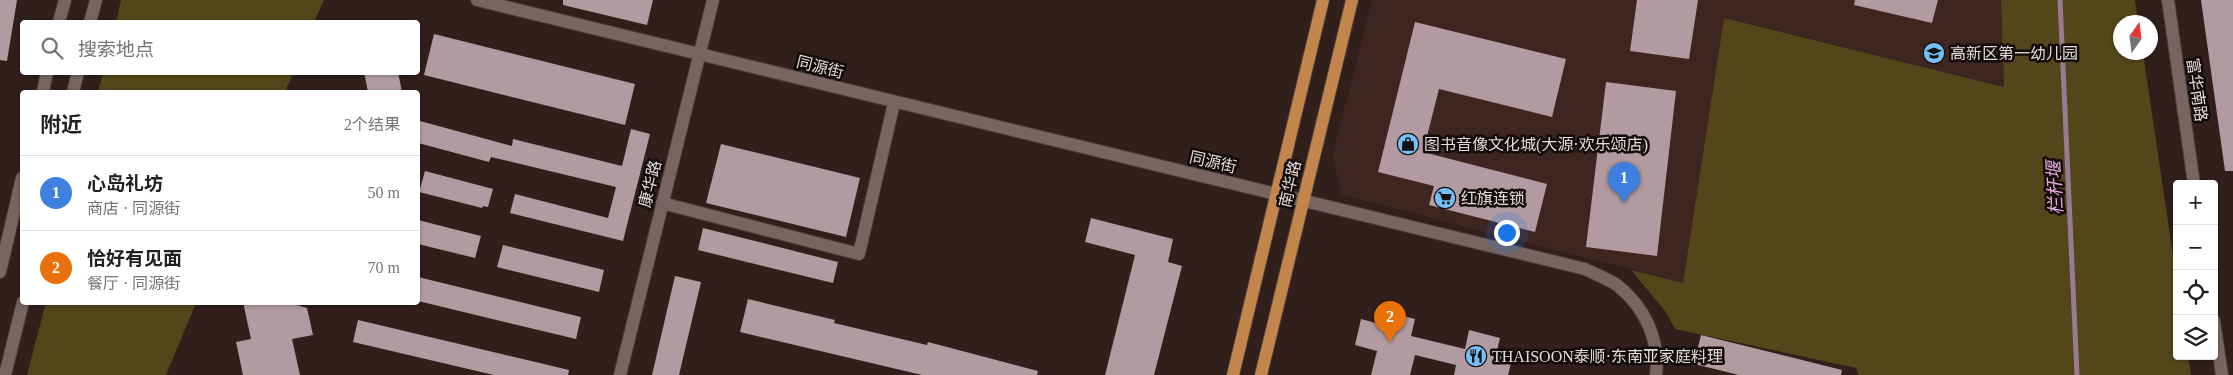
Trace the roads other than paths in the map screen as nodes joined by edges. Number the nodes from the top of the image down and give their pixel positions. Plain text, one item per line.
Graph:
1 (65, 0) edge
2 (96, 0) edge
3 (476, 0) edge
4 (713, 0) edge
5 (1323, 0) edge
6 (1352, 0) edge
7 (2168, 0) edge
8 (60, 20) edge
9 (91, 20) edge
10 (699, 54) junction
11 (47, 75) edge
12 (77, 75) edge
13 (44, 90) edge
14 (74, 90) edge
15 (894, 103) junction
16 (2193, 180) edge
17 (20, 187) edge
18 (1276, 193) junction
19 (1303, 200) junction
20 (662, 203) junction
21 (0, 272) edge
22 (22, 305) edge
23 (2218, 348) edge
24 (6, 375) edge
25 (620, 375) edge
26 (1233, 375) edge
27 (1261, 375) edge
28 (1656, 375) edge
29 (2222, 375) edge

1 - 8 street
2 - 9 street
3 - 10 street, 同源街
4 - 10 street, 康华路
5 - 18 main road, 南华路
6 - 19 main road, 南华路
7 - 16 street, 富华南路
10 - 15 street, 同源街
10 - 20 street, 康华路
11 - 13 street
12 - 14 street
15 - 18 street, 同源街
15 - 20 street
17 - 21 street
18 - 19 street, 同源街
18 - 26 main road, 南华路
19 - 27 main road, 南华路
19 - 28 street, 同源街
20 - 25 street, 康华路
22 - 24 street
23 - 29 street

